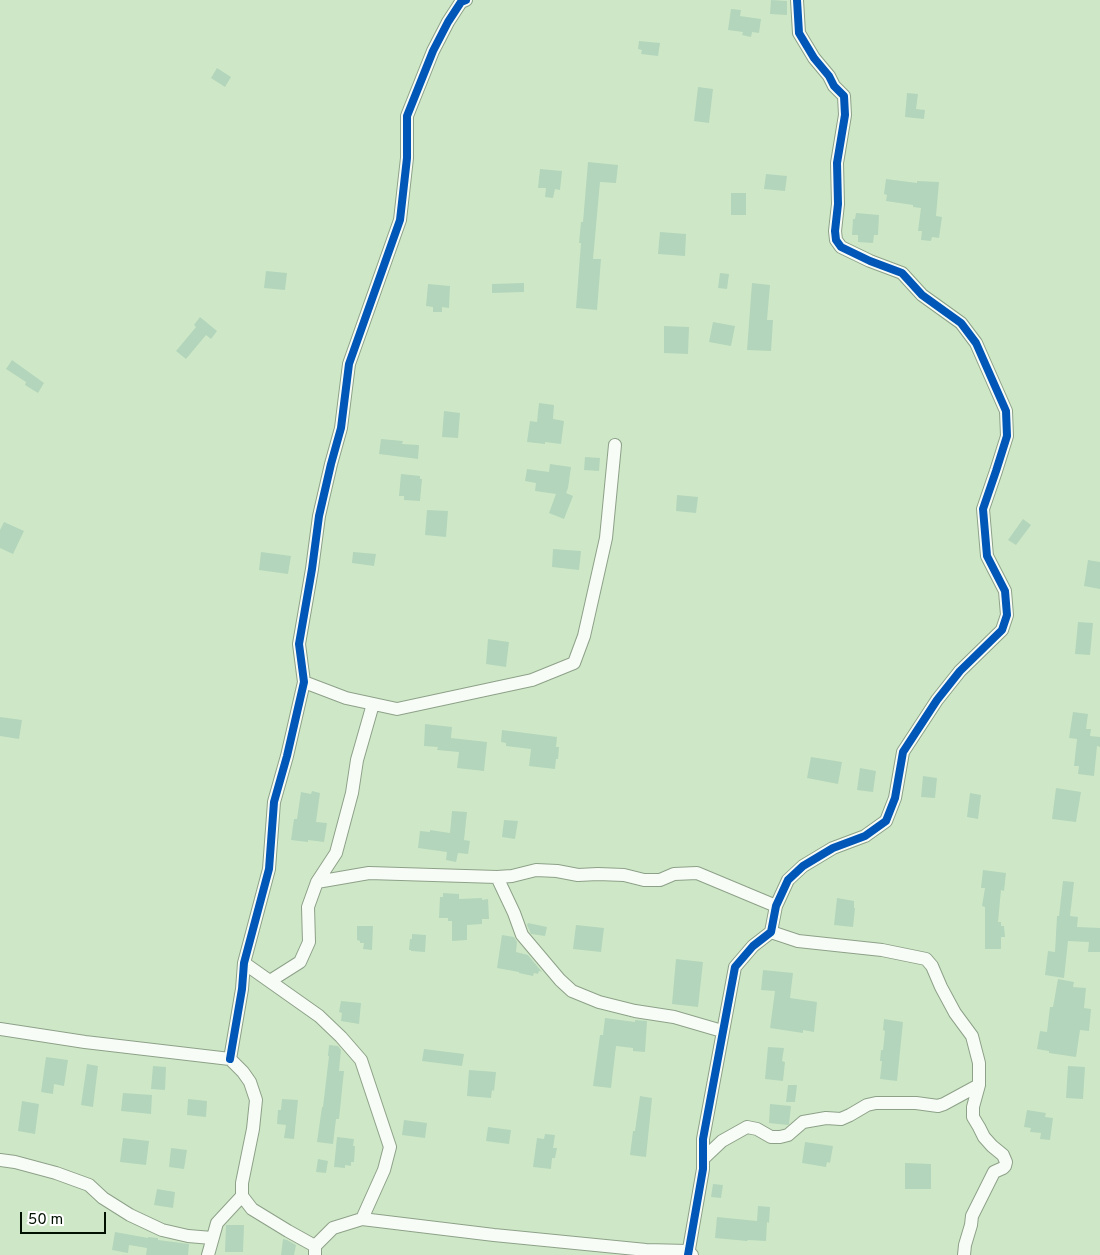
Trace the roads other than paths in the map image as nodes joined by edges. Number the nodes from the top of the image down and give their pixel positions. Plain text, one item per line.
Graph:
1 (466, 0) edge
2 (797, 0) edge
3 (614, 445) dead end
4 (304, 682) junction
5 (373, 704) junction
6 (498, 877) junction
7 (317, 882) junction
8 (776, 906) junction
9 (771, 932) junction
10 (244, 963) junction
11 (270, 981) junction
12 (0, 1030) edge
13 (722, 1031) junction
14 (230, 1059) junction
15 (979, 1085) junction
16 (703, 1159) junction
17 (0, 1160) edge
18 (242, 1196) junction
19 (362, 1219) junction
20 (212, 1238) junction
21 (315, 1250) edge
22 (689, 1254) edge
23 (208, 1255) edge
24 (964, 1255) edge

1 - 4 street
2 - 8 street
3 - 5 street
4 - 5 street
4 - 10 street
5 - 7 street
6 - 7 street
6 - 8 street
6 - 13 street
7 - 11 street
8 - 9 street
9 - 13 street
9 - 15 street
10 - 11 street
10 - 14 street
11 - 19 street
12 - 14 street
13 - 16 street
14 - 18 street
15 - 16 street
15 - 24 street
16 - 22 street
17 - 20 street
18 - 20 street
18 - 21 street
19 - 21 street
19 - 22 street
20 - 23 street

